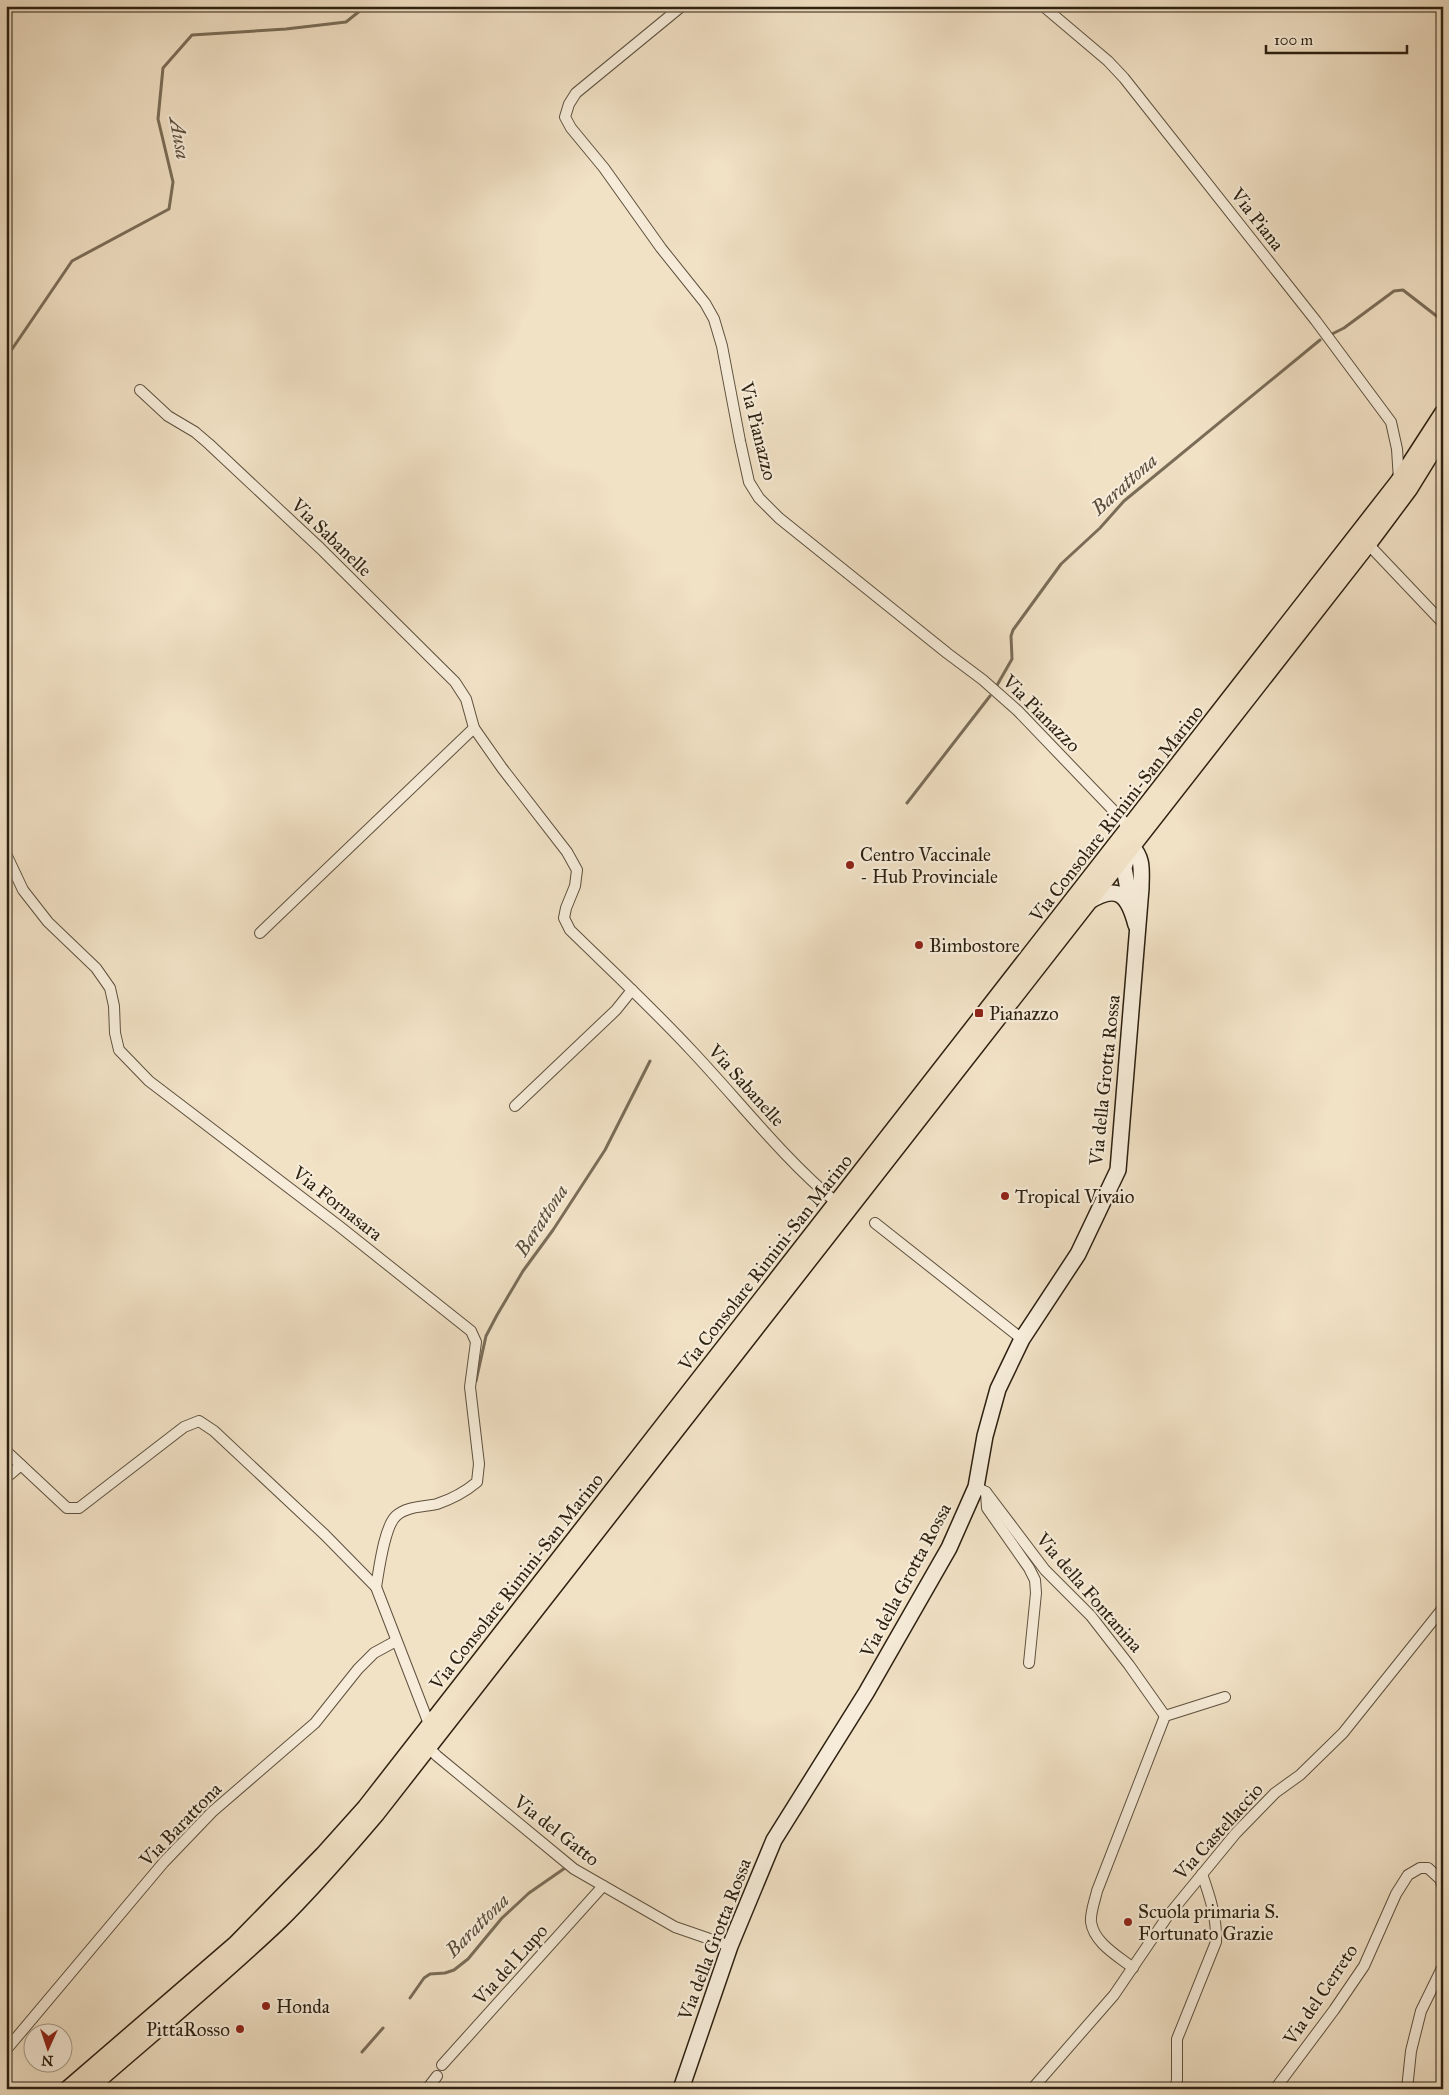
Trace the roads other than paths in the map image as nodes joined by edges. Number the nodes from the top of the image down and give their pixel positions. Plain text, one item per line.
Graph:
1 (682, 6) edge
2 (1043, 6) edge
3 (140, 390) dead end
4 (1443, 413) edge
5 (1443, 434) edge
6 (1400, 481) junction
7 (1368, 544) junction
8 (1443, 623) edge
9 (474, 728) junction
10 (1129, 838) junction
11 (6, 854) edge
12 (1087, 902) junction
13 (1131, 906) junction
14 (1138, 931) junction
15 (260, 933) dead end
16 (632, 990) junction
17 (515, 1106) dead end
18 (837, 1203) junction
19 (875, 1223) dead end
20 (1022, 1338) junction
21 (6, 1450) edge
22 (21, 1465) junction
23 (6, 1478) edge
24 (981, 1490) junction
25 (376, 1586) junction
26 (1443, 1608) edge
27 (396, 1641) junction
28 (1029, 1663) dead end
29 (1225, 1697) dead end
30 (1165, 1716) junction
31 (429, 1724) junction
32 (429, 1748) junction
33 (1202, 1874) junction
34 (603, 1886) junction
35 (1443, 1887) edge
36 (730, 1946) junction
37 (1443, 1966) edge
38 (1133, 1968) junction
39 (6, 2050) edge
40 (442, 2065) dead end
41 (437, 2076) dead end
42 (1176, 2085) edge
43 (68, 2089) edge
44 (88, 2089) edge
45 (427, 2089) edge
46 (681, 2089) edge
47 (1032, 2089) edge
48 (1165, 2089) edge
49 (1275, 2089) edge
50 (1407, 2089) edge

1 - 10 street, Via Pianazzo
2 - 6 street, Via Piana
3 - 9 street, Via Sabanelle
4 - 6 main road, Via Consolare Rimini-San Marino
5 - 7 main road, Via Consolare Rimini-San Marino
6 - 10 main road, Via Consolare Rimini-San Marino
7 - 8 street
7 - 10 main road, Via Consolare Rimini-San Marino
9 - 15 street
9 - 16 street, Via Sabanelle
10 - 12 main road, Via Consolare Rimini-San Marino
10 - 13 street, Via della Grotta Rossa
10 - 14 street, Via della Grotta Rossa
10 - 18 main road, Via Consolare Rimini-San Marino
11 - 25 street, Via Fornasara
12 - 13 street
12 - 32 main road, Via Consolare Rimini-San Marino
13 - 14 street, Via della Grotta Rossa
14 - 20 street, Via della Grotta Rossa
16 - 17 street
16 - 18 street, Via Sabanelle
18 - 31 main road, Via Consolare Rimini-San Marino
19 - 20 street
20 - 24 street, Via della Grotta Rossa
21 - 22 street
22 - 23 street
22 - 25 street
24 - 28 street, Via della Fontanina
24 - 30 street, Via della Fontanina
24 - 36 street, Via della Grotta Rossa
25 - 27 street
26 - 33 street, Via Castellaccio
27 - 31 street
27 - 39 street, Via Barattona
29 - 30 street
30 - 38 street
31 - 32 street
31 - 43 main road, Via Consolare Rimini-San Marino
32 - 34 street, Via del Gatto
32 - 44 main road, Via Consolare Rimini-San Marino
33 - 38 street, Via Castellaccio
33 - 42 street
34 - 36 street, Via del Gatto
34 - 40 street, Via del Lupo
35 - 49 street, Via del Cerreto
36 - 46 street, Via della Grotta Rossa
37 - 50 street
38 - 47 street, Via Castellaccio
41 - 45 street
42 - 48 street

